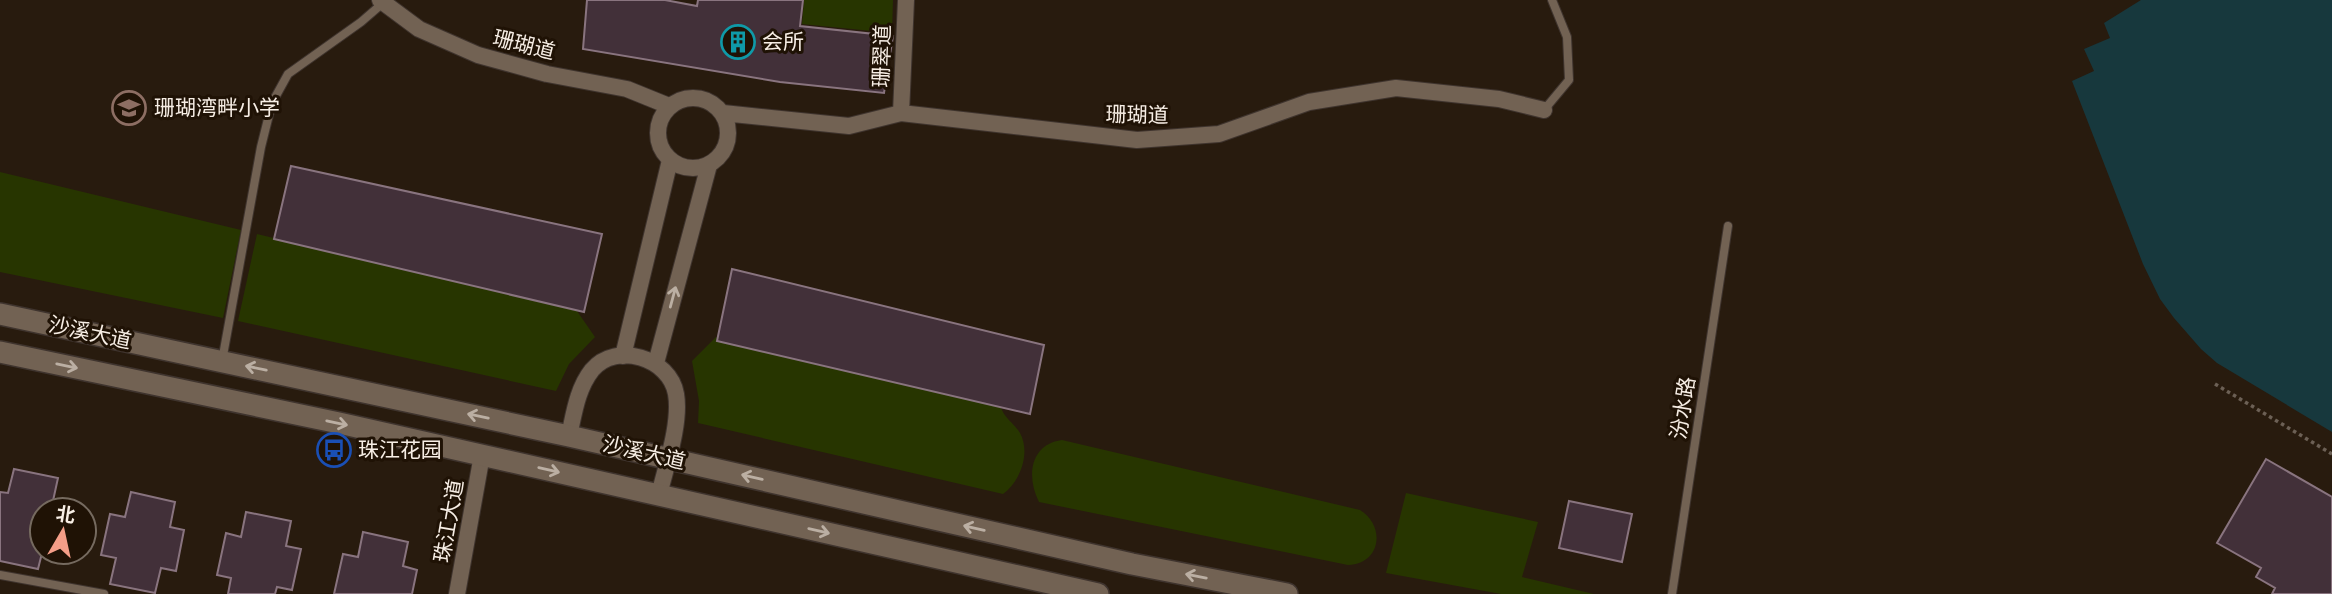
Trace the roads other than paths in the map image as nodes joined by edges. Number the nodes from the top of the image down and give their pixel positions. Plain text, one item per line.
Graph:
1 (906, 0) edge
2 (1552, 0) edge
3 (381, 1) edge
4 (670, 106) junction
5 (1544, 110) joint
6 (723, 113) junction
7 (901, 113) junction
8 (670, 160) junction
9 (709, 165) junction
10 (1728, 226) dead end
11 (0, 314) edge
12 (0, 352) edge
13 (624, 356) junction
14 (222, 361) junction
15 (656, 363) junction
16 (569, 436) junction
17 (482, 455) junction
18 (668, 458) junction
19 (660, 495) junction
20 (0, 575) edge
21 (104, 594) edge
22 (457, 594) edge
23 (1098, 594) edge
24 (1287, 594) edge
25 (1672, 594) edge

1 - 7 street, 珊翠道
2 - 5 lane
3 - 4 street, 珊瑚道
3 - 14 lane
4 - 6 street
4 - 8 street
5 - 7 street, 珊瑚道
6 - 7 street, 珊瑚道
6 - 9 street
8 - 9 street
8 - 13 street
15 -> 9 street
10 - 25 lane, 汾水路
11 - 14 main road, 沙溪大道
12 -> 17 main road, 沙溪大道
13 - 15 street
13 - 16 street
16 -> 14 main road, 沙溪大道
15 - 18 street
16 - 18 main road, 沙溪大道
17 -> 19 main road, 沙溪大道
17 - 22 street, 珠江大道
18 - 19 street
24 -> 18 main road, 沙溪大道
19 -> 23 main road, 沙溪大道
20 - 21 lane

